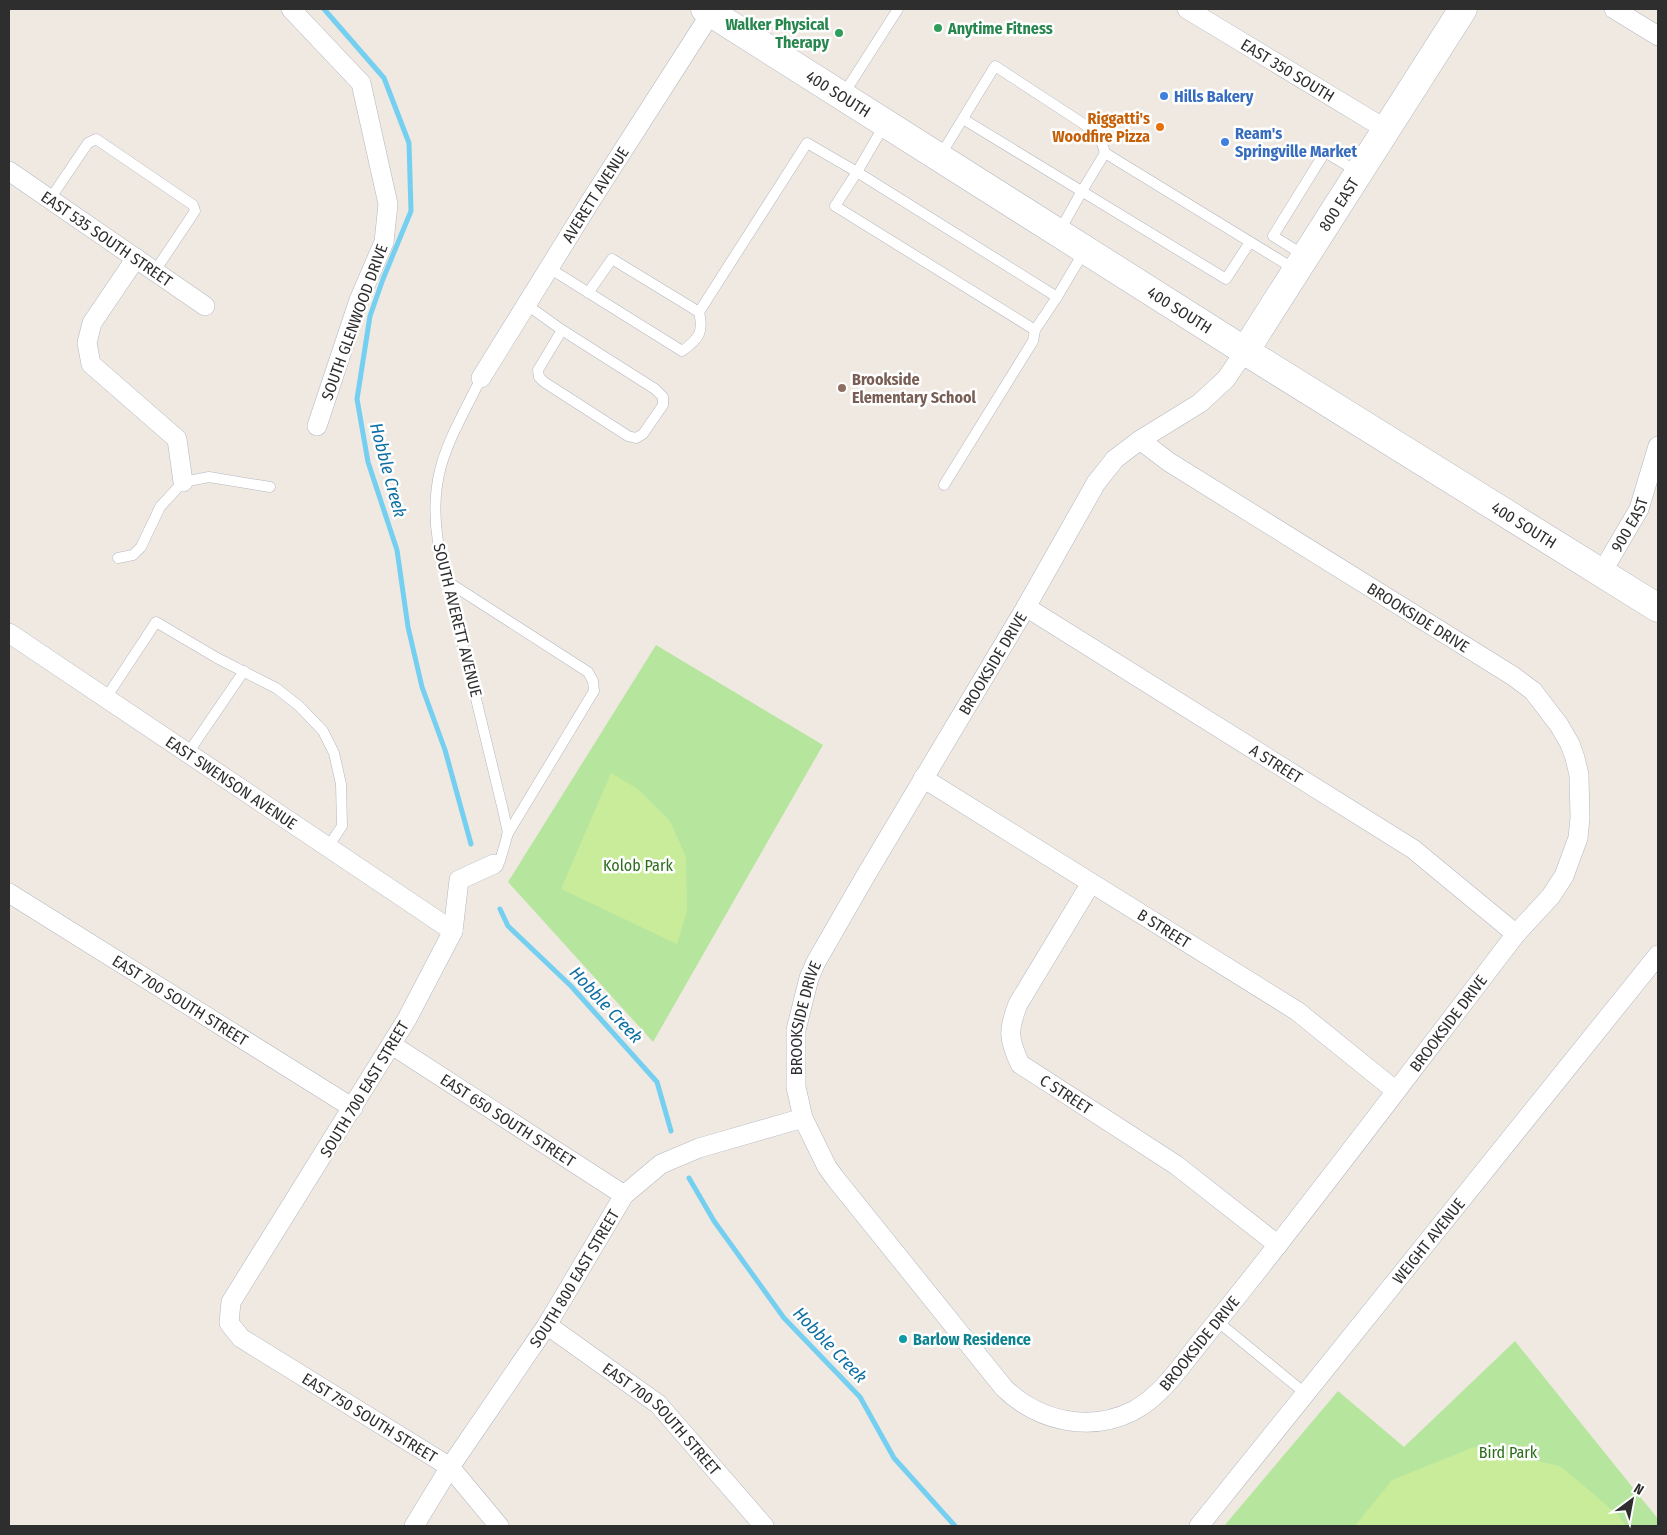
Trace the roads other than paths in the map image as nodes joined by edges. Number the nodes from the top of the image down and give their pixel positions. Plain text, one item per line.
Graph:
1 (291, 9) edge
2 (898, 9) edge
3 (1187, 9) edge
4 (1464, 9) edge
5 (1614, 9) edge
6 (708, 11) edge
7 (1658, 36) edge
8 (843, 96) junction
9 (963, 119) junction
10 (886, 123) junction
11 (1387, 130) junction
12 (1105, 153) junction
13 (940, 157) junction
14 (9, 171) edge
15 (857, 172) junction
16 (1360, 173) junction
17 (1082, 191) junction
18 (50, 198) junction
19 (1059, 233) junction
20 (1250, 242) junction
21 (1085, 249) junction
22 (136, 258) junction
23 (1301, 264) junction
24 (549, 268) junction
25 (155, 271) junction
26 (588, 293) junction
27 (1057, 297) junction
28 (527, 305) junction
29 (205, 306) dead end
30 (699, 312) junction
31 (562, 330) junction
32 (1035, 330) junction
33 (1245, 351) junction
34 (481, 378) joint
35 (317, 426) dead end
36 (1140, 440) junction
37 (1658, 446) edge
38 (183, 482) junction
39 (944, 486) dead end
40 (270, 488) dead end
41 (118, 558) dead end
42 (1602, 572) junction
43 (448, 582) junction
44 (1026, 607) junction
45 (1658, 608) edge
46 (9, 633) edge
47 (244, 671) junction
48 (106, 698) junction
49 (188, 753) junction
50 (923, 778) junction
51 (507, 835) junction
52 (328, 846) junction
53 (494, 864) joint
54 (1092, 883) junction
55 (9, 893) edge
56 (453, 931) junction
57 (1516, 934) junction
58 (1658, 955) edge
59 (392, 1045) junction
60 (1396, 1091) junction
61 (353, 1108) junction
62 (803, 1118) junction
63 (624, 1195) junction
64 (1278, 1245) junction
65 (1217, 1321) junction
66 (229, 1322) joint
67 (548, 1325) junction
68 (1306, 1394) junction
69 (450, 1466) junction
70 (414, 1526) edge
71 (499, 1526) edge
72 (764, 1526) edge
73 (1199, 1526) edge

1 - 35 street, SOUTH GLENWOOD DRIVE
2 - 8 lane
3 - 11 street, EAST 350 SOUTH
4 - 11 main road, 800 EAST
5 - 7 street
6 - 8 main road, 400 SOUTH
6 - 24 street, AVERETT AVENUE
8 - 10 main road, 400 SOUTH
9 - 12 lane
9 - 13 lane
9 - 17 lane
10 - 13 main road, 400 SOUTH
10 - 15 lane
11 - 16 main road, 800 EAST
12 - 17 lane
12 - 20 lane
13 - 19 main road, 400 SOUTH
14 - 18 street, EAST 535 SOUTH STREET
15 - 27 lane
15 - 30 lane
15 - 32 lane
16 - 23 main road, 800 EAST
16 - 23 lane
17 - 19 lane
17 - 20 lane
18 - 22 street, EAST 535 SOUTH STREET
18 - 25 lane
19 - 21 main road, 400 SOUTH
20 - 23 lane
21 - 27 lane
21 - 33 main road, 400 SOUTH
22 - 25 street, EAST 535 SOUTH STREET
22 - 38 street
23 - 33 main road, 800 EAST
24 - 26 lane
24 - 28 street, AVERETT AVENUE
25 - 29 street, EAST 535 SOUTH STREET
26 - 30 lane
26 - 30 lane
27 - 32 lane
28 - 31 lane
28 - 34 street, AVERETT AVENUE
31 - 31 lane
32 - 39 lane
33 - 36 street, BROOKSIDE DRIVE
33 - 42 main road, 400 SOUTH
34 - 43 lane, SOUTH AVERETT AVENUE
36 - 44 street, BROOKSIDE DRIVE
36 - 57 street, BROOKSIDE DRIVE
37 - 42 street, 900 EAST
38 - 40 lane
38 - 41 lane
42 - 45 main road, 400 SOUTH
43 - 51 lane, SOUTH AVERETT AVENUE
43 - 51 lane
44 - 50 street, BROOKSIDE DRIVE
44 - 57 street, A STREET
46 - 48 street, EAST SWENSON AVENUE
47 - 48 lane
47 - 49 lane
47 - 52 lane
48 - 49 street, EAST SWENSON AVENUE
49 - 52 street, EAST SWENSON AVENUE
50 - 54 street, B STREET
50 - 62 street, BROOKSIDE DRIVE
51 - 53 lane, SOUTH AVERETT AVENUE
52 - 56 street, EAST SWENSON AVENUE
53 - 56 street, SOUTH 700 EAST STREET
54 - 60 street, B STREET
54 - 64 street, C STREET
55 - 61 street, EAST 700 SOUTH STREET
56 - 59 street, SOUTH 700 EAST STREET
57 - 60 street, BROOKSIDE DRIVE
58 - 68 street, WEIGHT AVENUE
59 - 61 street, SOUTH 700 EAST STREET
59 - 63 street, EAST 650 SOUTH STREET
60 - 64 street, BROOKSIDE DRIVE
61 - 66 street, SOUTH 700 EAST STREET
62 - 63 street, SOUTH 800 EAST STREET
62 - 65 street, BROOKSIDE DRIVE
63 - 67 street, SOUTH 800 EAST STREET
64 - 65 street, BROOKSIDE DRIVE
65 - 68 lane
66 - 69 street, EAST 750 SOUTH STREET
67 - 69 street, SOUTH 800 EAST STREET
67 - 72 street, EAST 700 SOUTH STREET
68 - 73 street, WEIGHT AVENUE
69 - 70 street, SOUTH 800 EAST STREET
69 - 71 street, EAST 750 SOUTH STREET

